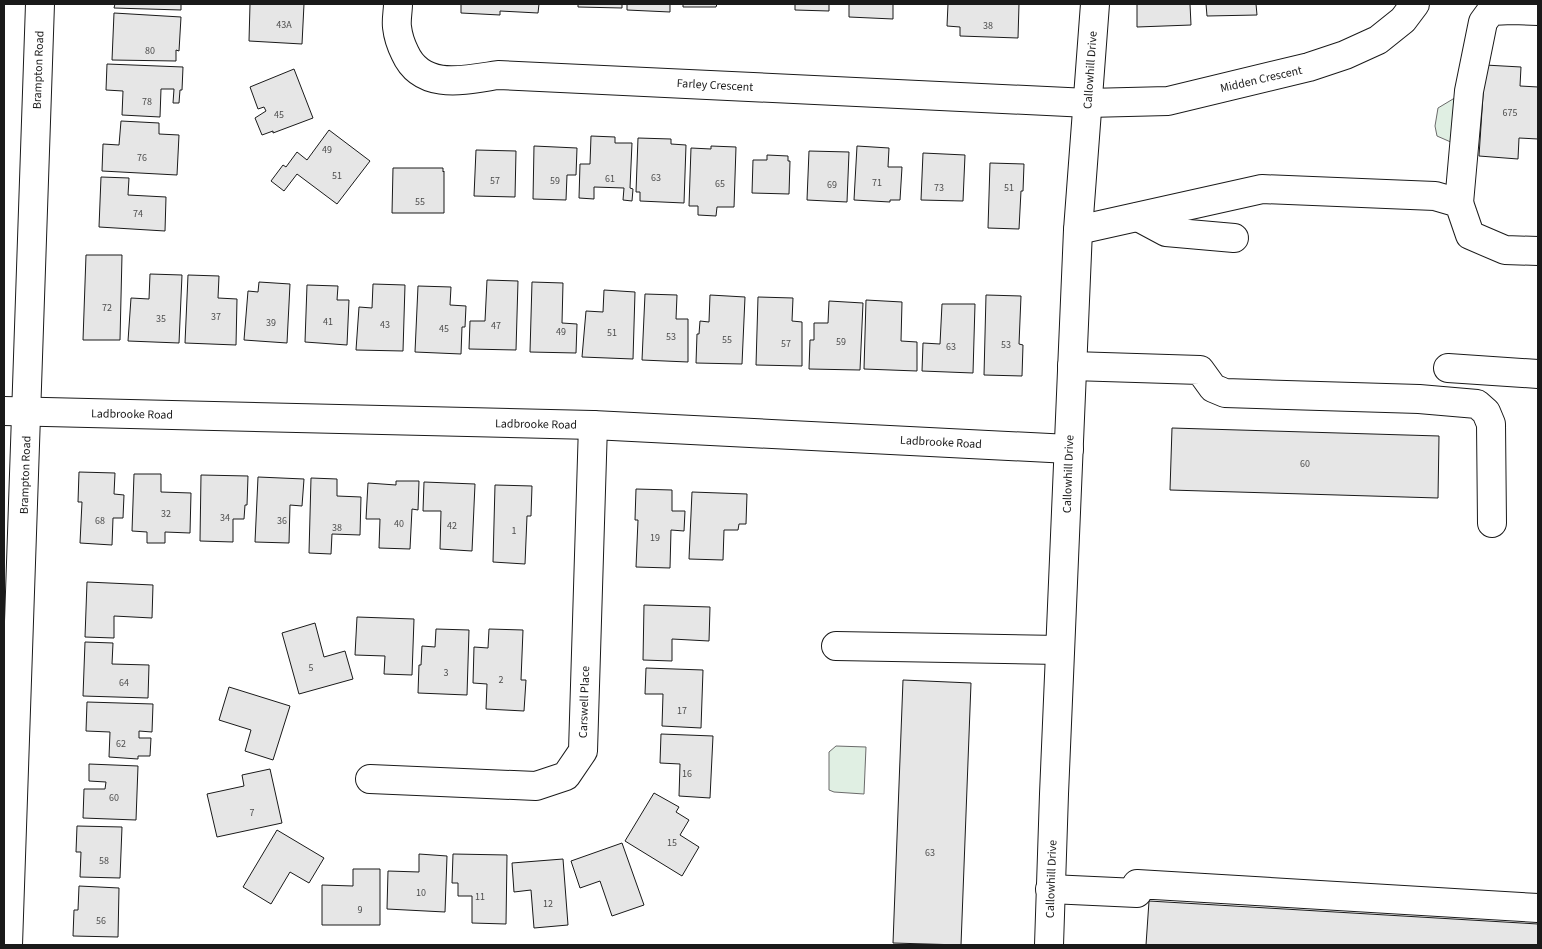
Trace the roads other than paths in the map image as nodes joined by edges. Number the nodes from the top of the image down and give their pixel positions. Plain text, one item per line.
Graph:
1 (40, 4) edge
2 (398, 4) edge
3 (1095, 4) edge
4 (1415, 4) edge
5 (1538, 11) edge
6 (1088, 103) junction
7 (1459, 203) junction
8 (1138, 217) junction
9 (1078, 230) junction
10 (1234, 238) dead end
11 (1538, 251) edge
12 (1072, 366) junction
13 (1448, 368) dead end
14 (1538, 374) edge
15 (16, 411) edge
16 (594, 425) junction
17 (1069, 449) junction
18 (1492, 523) dead end
19 (836, 646) dead end
20 (1060, 650) junction
21 (9, 771) edge
22 (370, 779) dead end
23 (1050, 889) junction
24 (1538, 908) edge
25 (8, 945) edge
26 (1049, 945) edge

1 - 15 street, Brampton Road
2 - 6 street, Farley Crescent
3 - 6 street, Callowhill Drive
4 - 6 street, Midden Crescent
5 - 7 street
6 - 9 street, Callowhill Drive
7 - 8 street
7 - 11 street
8 - 9 street
8 - 10 street
9 - 12 street, Callowhill Drive
12 - 17 street, Callowhill Drive
12 - 18 street
13 - 14 street
15 - 16 street, Ladbrooke Road
15 - 21 street, Brampton Road
16 - 17 street, Ladbrooke Road
16 - 22 street, Carswell Place
17 - 20 street, Callowhill Drive
19 - 20 street
20 - 23 street, Callowhill Drive
21 - 25 street, Brampton Road
23 - 24 street
23 - 26 street, Callowhill Drive

